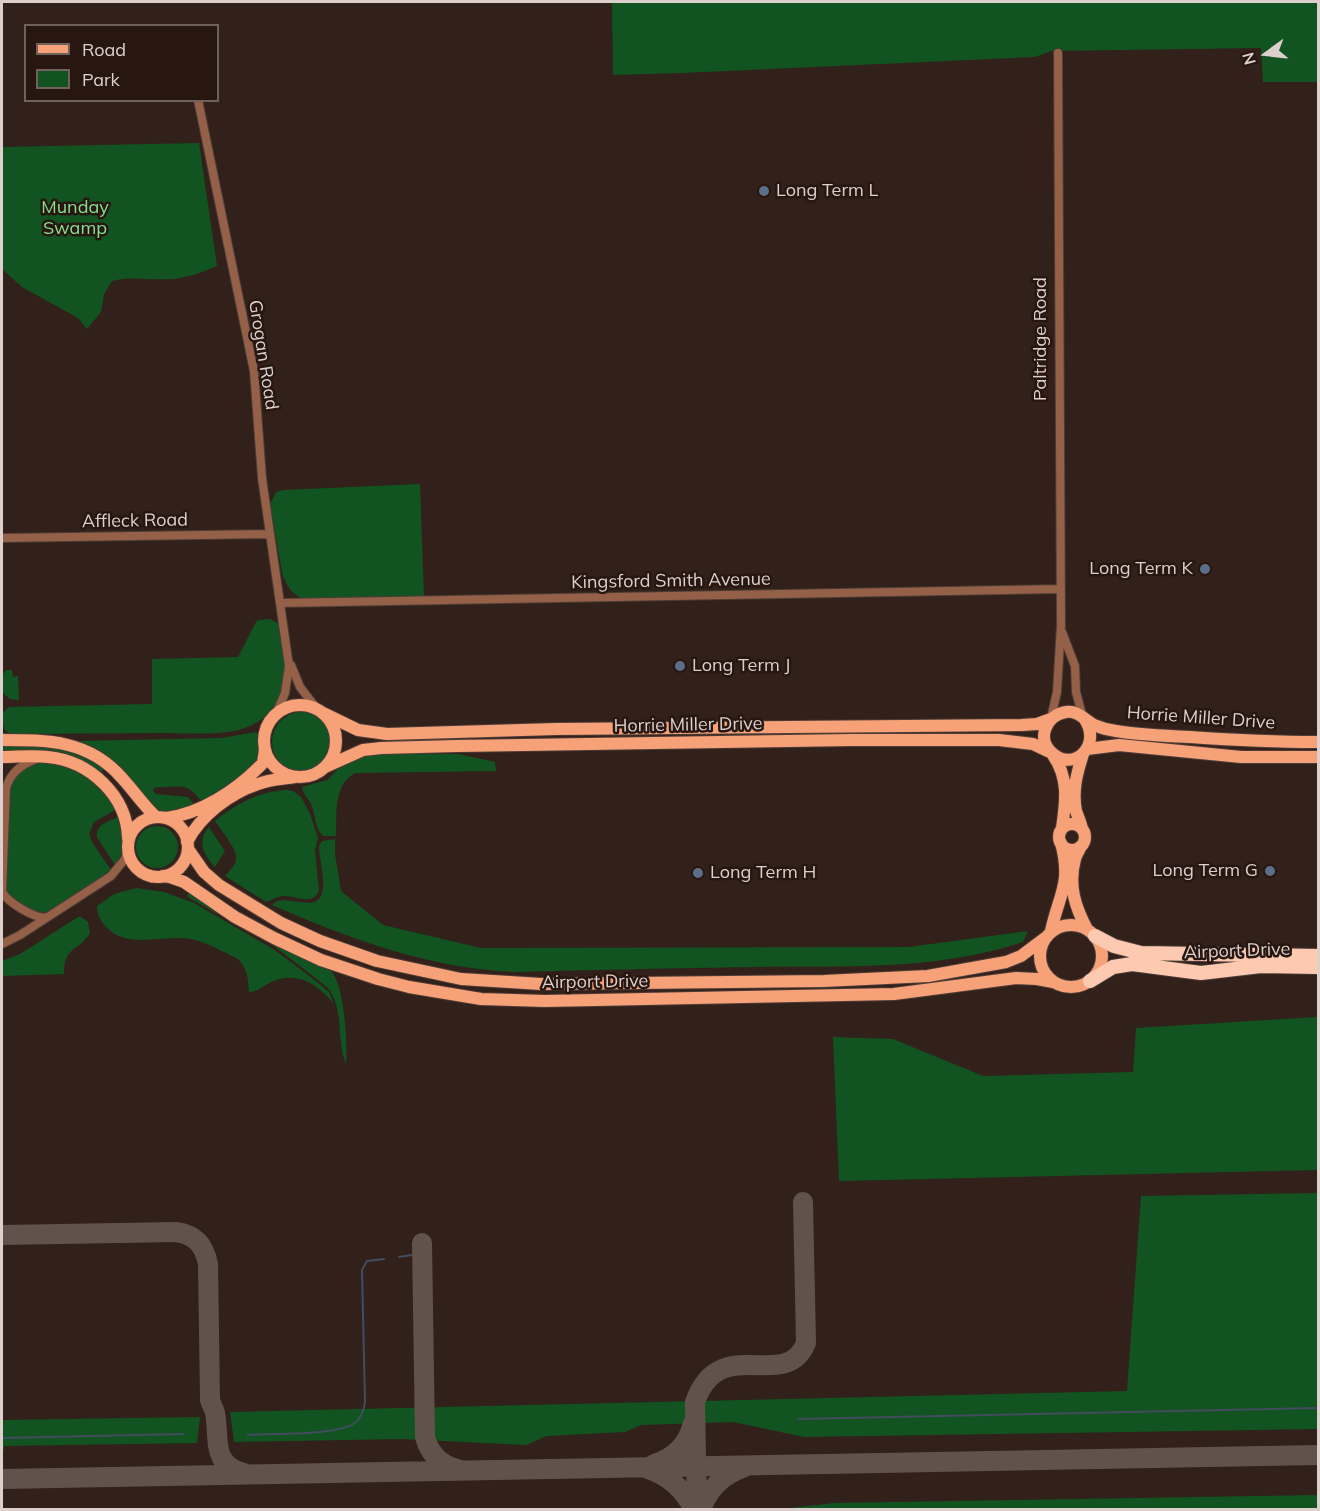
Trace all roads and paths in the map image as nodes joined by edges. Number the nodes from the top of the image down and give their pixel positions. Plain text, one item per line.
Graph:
1 (1058, 53) dead end
2 (198, 102) edge
3 (269, 534) junction
4 (2, 538) edge
5 (1060, 589) junction
6 (281, 603) junction
7 (1061, 625) junction
8 (288, 652) junction
9 (320, 711) junction
10 (276, 714) junction
11 (1051, 718) junction
12 (1084, 718) junction
13 (2, 741) edge
14 (1318, 742) edge
15 (265, 747) junction
16 (1085, 751) junction
17 (1052, 754) junction
18 (2, 757) edge
19 (49, 757) junction
20 (1318, 757) edge
21 (325, 766) junction
22 (300, 777) junction
23 (161, 817) junction
24 (1062, 828) junction
25 (1082, 829) junction
26 (1061, 843) junction
27 (128, 844) junction
28 (187, 845) junction
29 (1081, 846) junction
30 (163, 876) junction
31 (46, 917) junction
32 (1091, 933) junction
33 (1048, 935) junction
34 (2, 944) edge
35 (1318, 956) edge
36 (1318, 967) edge
37 (1090, 981) junction
38 (1053, 982) junction

1 - 5 street, Paltridge Road
2 - 3 street, Grogan Road
3 - 4 street, Affleck Road
3 - 6 street, Grogan Road
5 - 6 street, Kingsford Smith Avenue
5 - 7 street, Paltridge Road
6 - 8 street, Grogan Road
7 - 11 street, Paltridge Road
7 - 12 street, Paltridge Road
8 - 9 street, Grogan Road
8 - 10 street, Grogan Road
9 - 10 main road
9 - 11 main road, Horrie Miller Drive
9 - 21 main road
10 - 15 main road
11 - 12 main road
11 - 17 main road
12 - 14 main road, Horrie Miller Drive
12 - 16 main road
13 - 23 main road
15 - 22 main road
15 - 23 main road
16 - 17 main road
16 - 20 main road, Horrie Miller Drive
16 - 25 main road
17 - 21 main road, Horrie Miller Drive
17 - 24 main road
18 - 19 main road
19 - 27 main road
19 - 31 street
21 - 22 main road
22 - 28 main road
23 - 27 main road
23 - 28 main road
24 - 25 main road
24 - 26 main road
25 - 29 main road
26 - 29 main road
26 - 33 main road
27 - 30 main road
27 - 31 street
28 - 30 main road
28 - 33 main road, Airport Drive
29 - 32 main road
30 - 38 main road, Airport Drive
31 - 34 street
32 - 33 main road
32 - 35 highway, Airport Drive
32 - 37 main road
33 - 38 main road
36 - 37 highway, Airport Drive
37 - 38 main road

